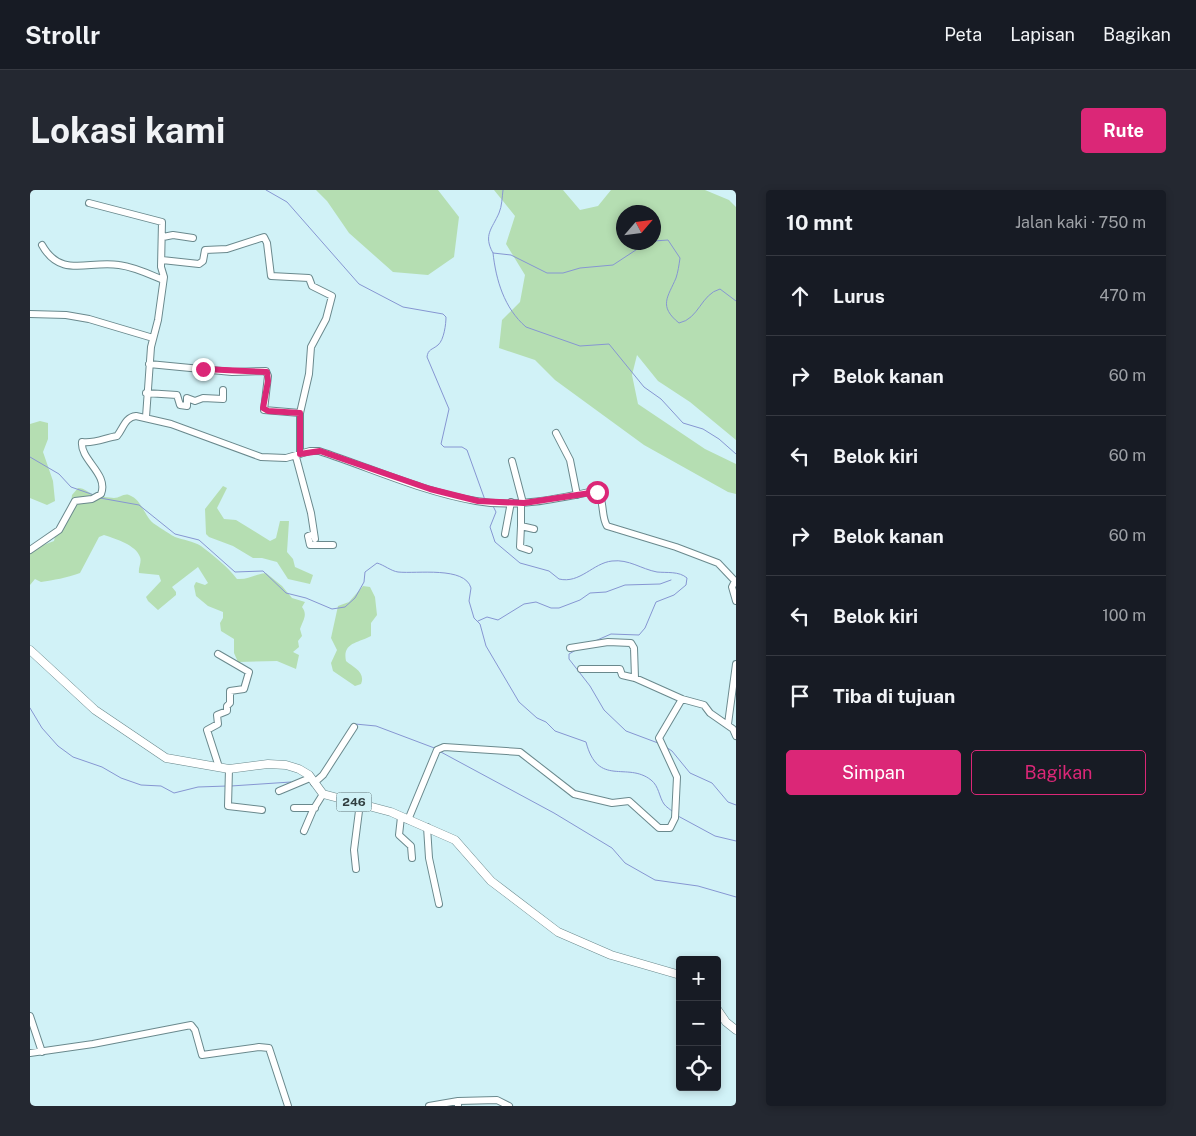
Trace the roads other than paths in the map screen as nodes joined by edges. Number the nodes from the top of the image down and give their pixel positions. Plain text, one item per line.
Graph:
1 (88, 203) dead end
2 (163, 237) junction
3 (193, 238) dead end
4 (42, 245) dead end
5 (162, 260) junction
6 (163, 280) junction
7 (30, 314) edge
8 (153, 338) junction
9 (149, 364) junction
10 (223, 390) dead end
11 (146, 393) junction
12 (300, 413) junction
13 (146, 417) junction
14 (556, 433) dead end
15 (298, 455) junction
16 (512, 462) dead end
17 (577, 495) junction
18 (512, 502) junction
19 (522, 503) junction
20 (520, 526) junction
21 (534, 529) dead end
22 (505, 534) dead end
23 (333, 545) dead end
24 (30, 550) edge
25 (529, 550) dead end
26 (735, 581) edge
27 (736, 601) edge
28 (570, 648) dead end
29 (30, 650) edge
30 (218, 654) dead end
31 (736, 664) edge
32 (581, 669) dead end
33 (635, 678) junction
34 (682, 699) junction
35 (728, 724) junction
36 (354, 727) dead end
37 (736, 736) edge
38 (219, 767) junction
39 (229, 769) junction
40 (312, 781) junction
41 (279, 791) dead end
42 (323, 794) junction
43 (360, 804) junction
44 (294, 808) dead end
45 (314, 808) junction
46 (262, 810) dead end
47 (404, 818) junction
48 (427, 827) junction
49 (304, 831) dead end
50 (412, 858) dead end
51 (356, 869) dead end
52 (439, 904) dead end
53 (676, 974) edge
54 (721, 1015) edge
55 (30, 1016) edge
56 (736, 1030) edge
57 (42, 1052) junction
58 (30, 1053) edge
59 (458, 1104) edge
60 (288, 1106) edge
61 (429, 1106) edge
62 (510, 1106) edge

1 - 2 street
2 - 3 street
2 - 5 street
4 - 6 street
5 - 6 street
5 - 12 street
6 - 8 street
7 - 8 street
8 - 9 street
9 - 11 street
9 - 12 street
10 - 11 street
11 - 13 street
12 - 15 street
13 - 15 street
13 - 24 street
14 - 17 street
15 - 18 street
15 - 23 street
16 - 19 street
17 - 19 street
17 - 26 street
18 - 19 street
18 - 22 street
19 - 20 street
20 - 21 street
20 - 25 street
26 - 27 street
28 - 33 street
29 - 38 main road, 246
30 - 38 street
31 - 35 street
32 - 33 street
33 - 34 street
34 - 35 street
34 - 47 street
35 - 37 street
36 - 40 street
38 - 39 main road, 246
39 - 40 main road, 246
39 - 46 street
40 - 41 street
40 - 42 main road, 246
42 - 43 main road, 246
42 - 45 street
43 - 47 main road, 246
43 - 51 street
44 - 45 street
45 - 49 street
47 - 48 main road, 246
47 - 50 street
48 - 52 street
48 - 53 main road, 246
54 - 56 main road
55 - 57 street
57 - 58 street
57 - 60 street
59 - 61 street
59 - 62 street

